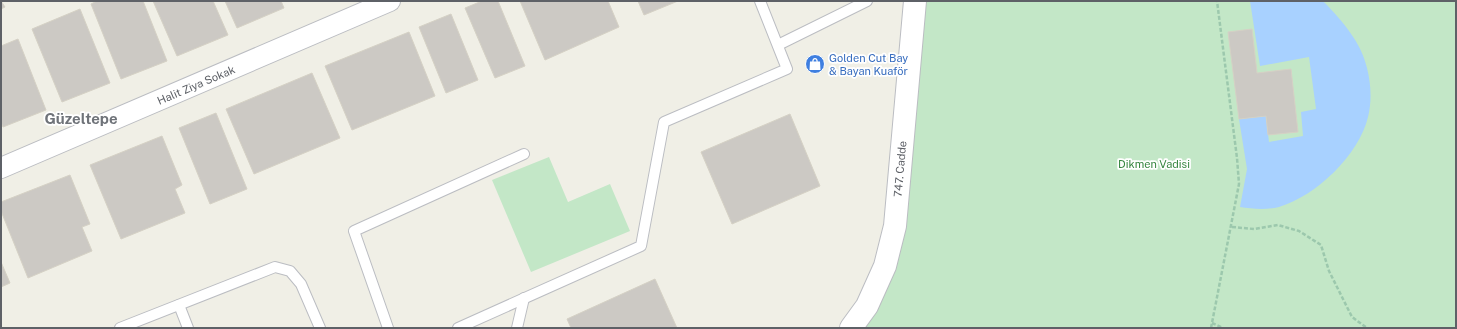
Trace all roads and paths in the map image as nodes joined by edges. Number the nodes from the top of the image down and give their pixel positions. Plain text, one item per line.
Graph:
1 (390, 1) edge
2 (760, 1) edge
3 (867, 1) edge
4 (915, 1) edge
5 (1217, 1) edge
6 (778, 45) junction
7 (524, 154) dead end
8 (1, 168) edge
9 (1232, 227) junction
10 (524, 298) junction
11 (179, 305) junction
12 (1212, 324) junction
13 (120, 328) edge
14 (188, 328) edge
15 (320, 328) edge
16 (388, 328) edge
17 (458, 328) edge
18 (517, 328) edge
19 (851, 328) edge
20 (1211, 328) edge
21 (1223, 328) edge
22 (1367, 328) edge

1 - 8 street, Halit Ziya Sokak
2 - 6 lane
3 - 6 lane
4 - 19 street, 747. Cadde
5 - 9 path
6 - 10 lane
7 - 16 lane
9 - 12 path
9 - 22 path
10 - 17 lane
10 - 18 lane
11 - 13 lane
11 - 14 lane
11 - 15 lane
12 - 20 path
12 - 21 path

